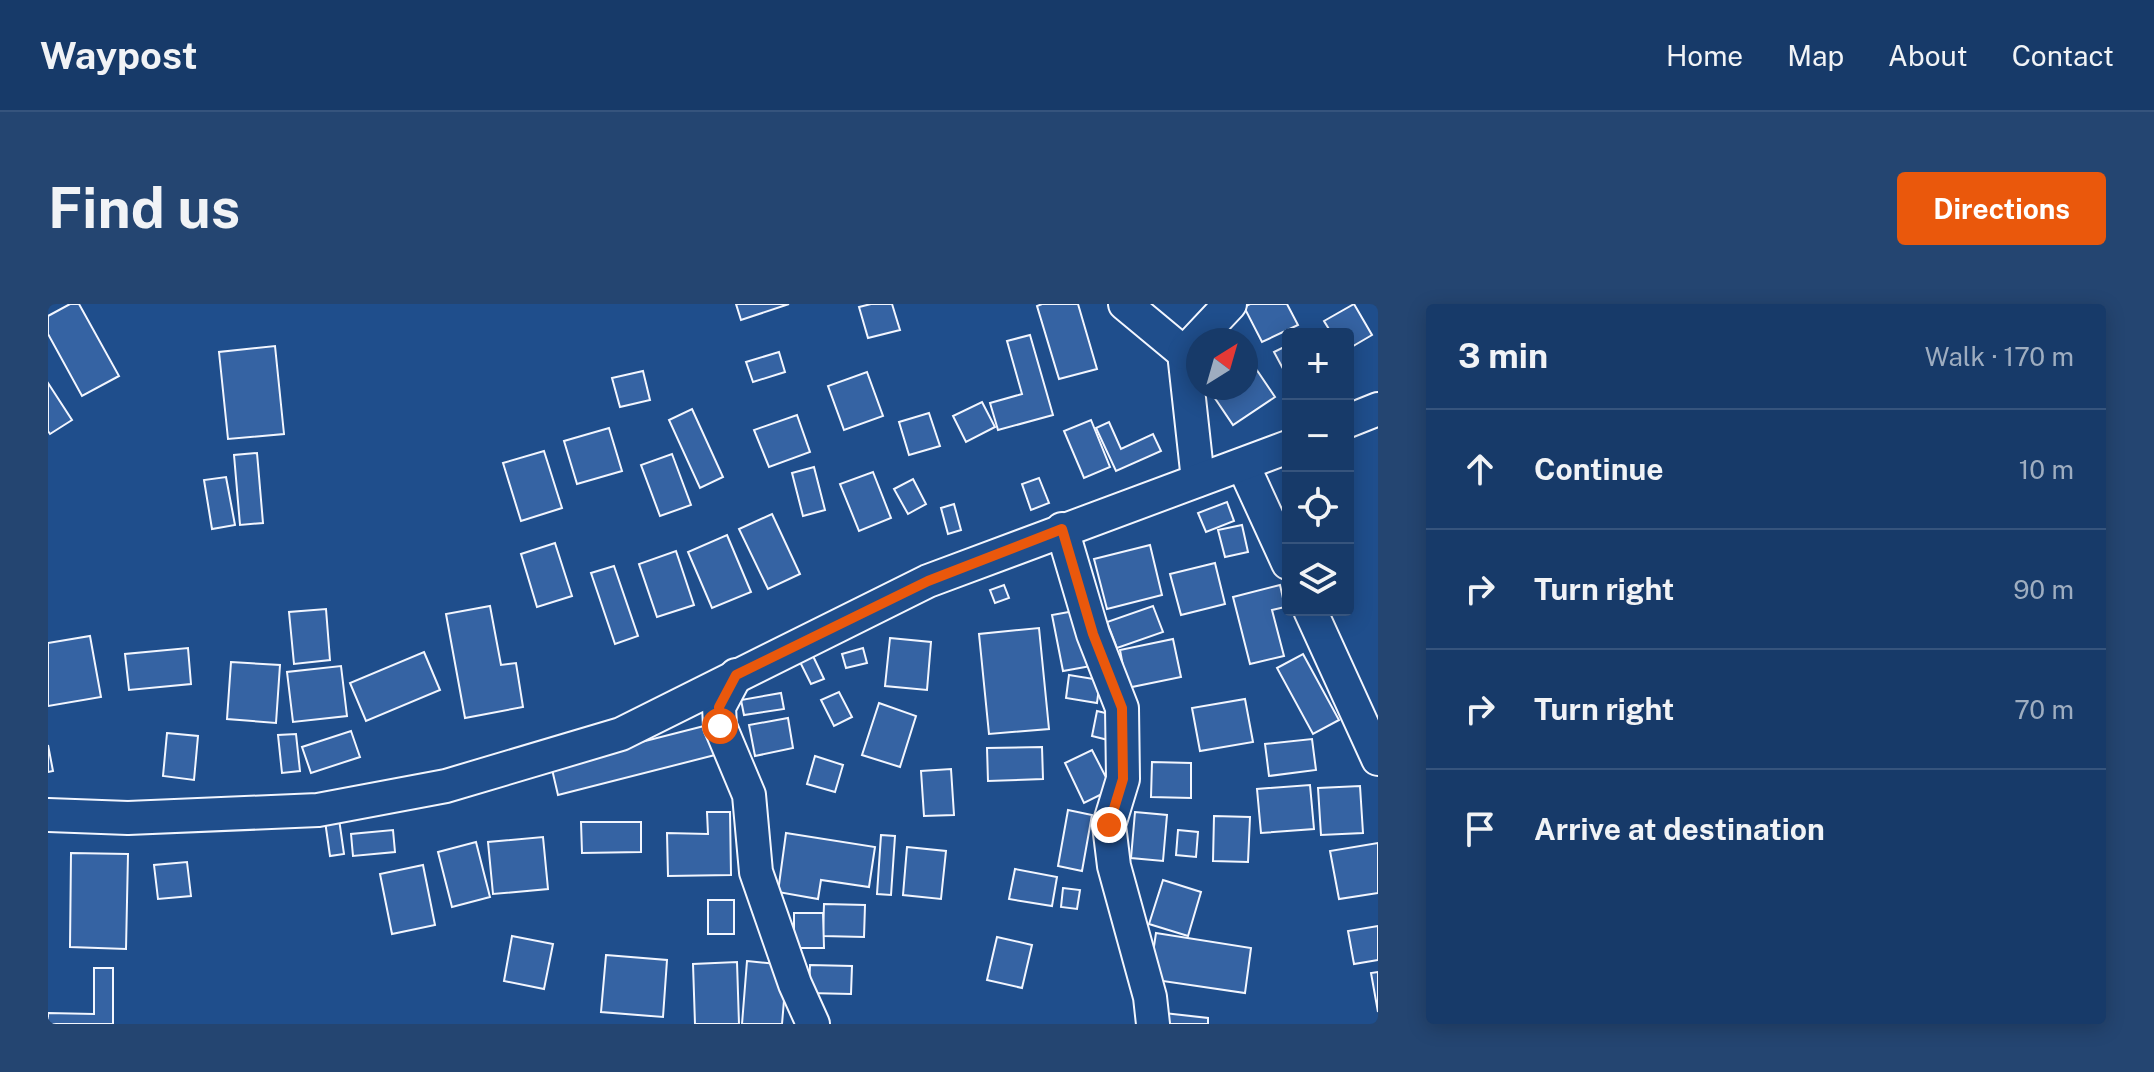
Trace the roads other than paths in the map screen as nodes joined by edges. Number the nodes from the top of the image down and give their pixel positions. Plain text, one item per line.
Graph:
1 (1125, 304) edge
2 (1230, 304) edge
3 (1184, 353) junction
4 (1378, 409) edge
5 (1354, 419) edge
6 (1282, 449) edge
7 (1243, 465) junction
8 (1198, 480) junction
9 (1062, 529) junction
10 (1282, 550) edge
11 (1313, 616) edge
12 (736, 675) junction
13 (1378, 759) edge
14 (48, 815) edge
15 (813, 1024) edge
16 (1153, 1024) edge

1 - 3 street
2 - 3 street
3 - 8 street
4 - 5 street
6 - 7 street
7 - 8 street
7 - 10 street
8 - 9 street
9 - 12 street
9 - 16 street
11 - 13 street
12 - 14 street
12 - 15 street

